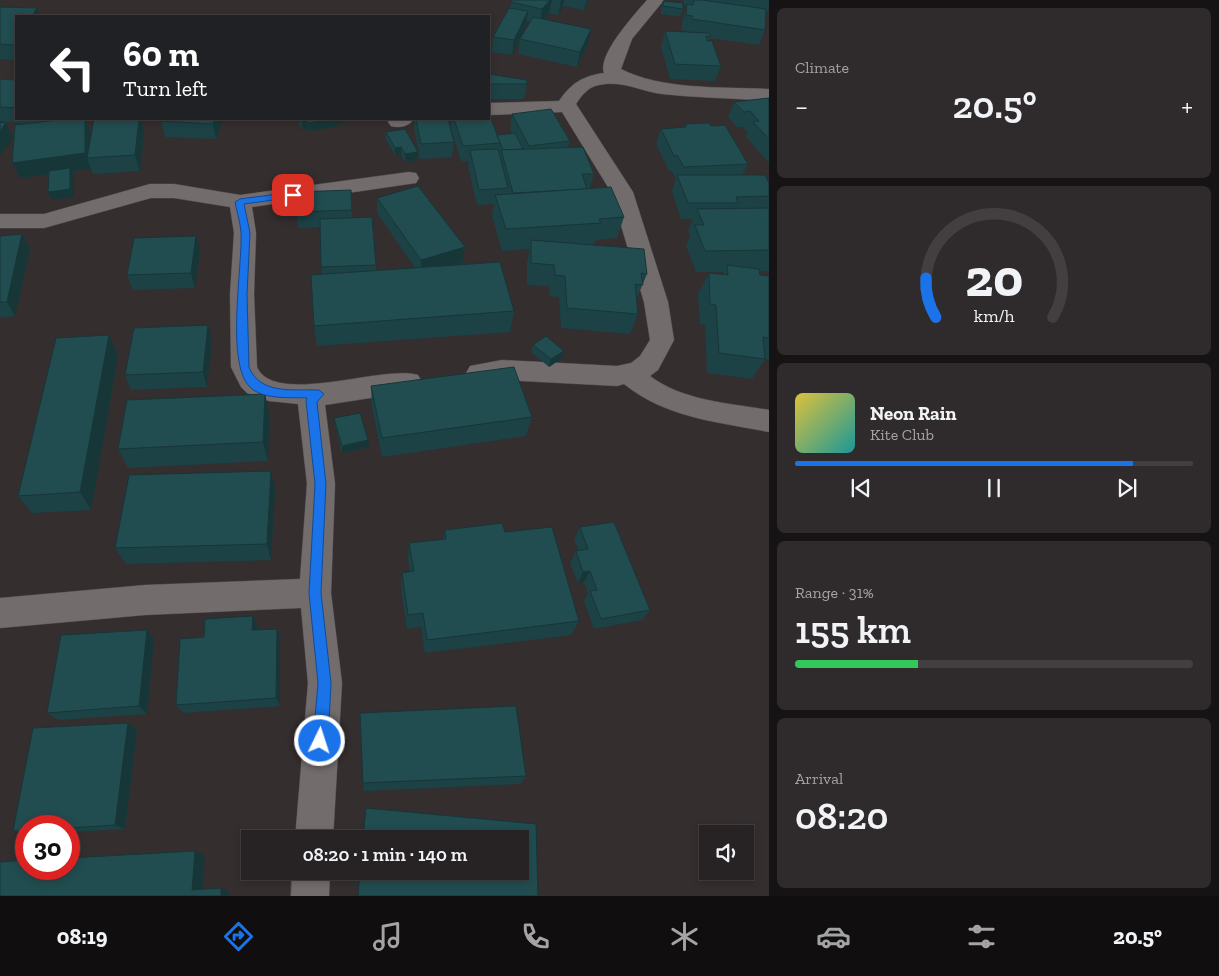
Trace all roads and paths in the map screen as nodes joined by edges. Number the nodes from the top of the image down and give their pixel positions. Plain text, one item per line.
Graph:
1 (656, 0) edge
2 (625, 78) junction
3 (769, 95) edge
4 (568, 106) junction
5 (490, 109) edge
6 (409, 178) dead end
7 (240, 202) junction
8 (0, 220) edge
9 (628, 373) junction
10 (319, 394) junction
11 (769, 421) edge
12 (315, 593) junction
13 (0, 613) edge
14 (315, 830) edge
15 (311, 880) edge
16 (310, 896) edge

1 - 2 street
2 - 3 street
2 - 4 street
4 - 5 street
4 - 9 street
6 - 7 street
7 - 8 street
7 - 10 street
9 - 10 street
9 - 11 street
10 - 12 street
12 - 13 street
12 - 14 street
15 - 16 street

